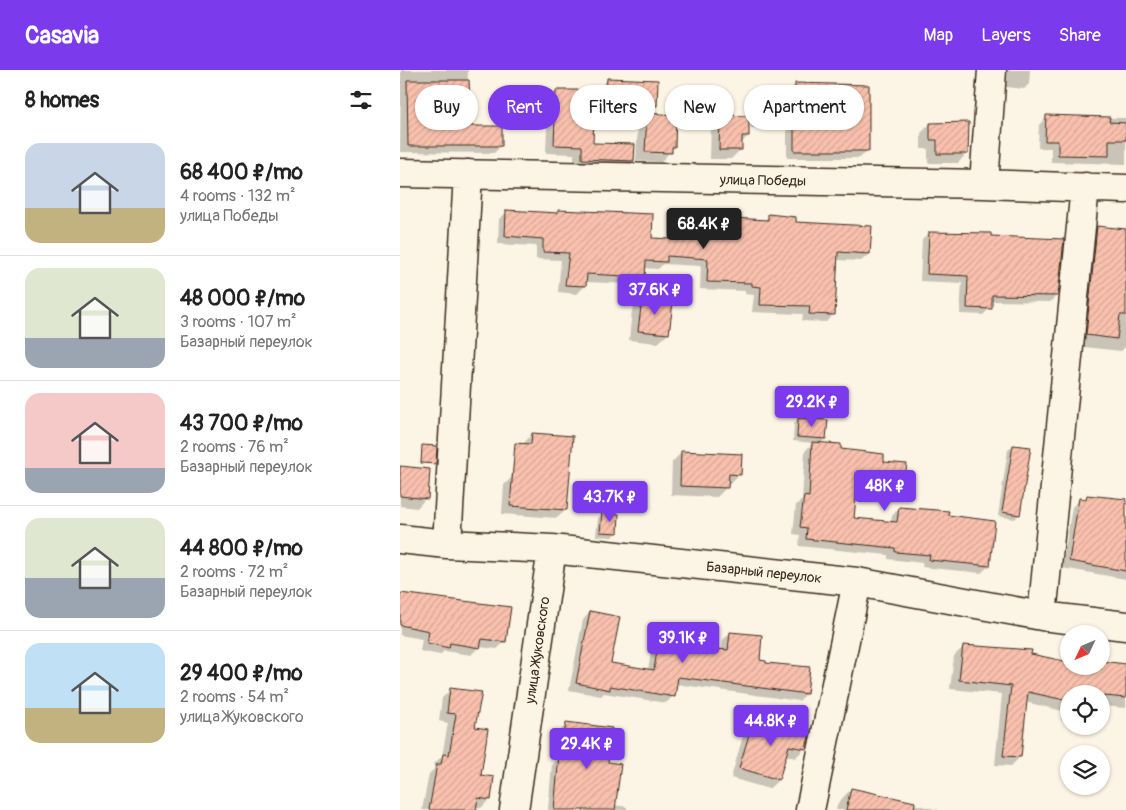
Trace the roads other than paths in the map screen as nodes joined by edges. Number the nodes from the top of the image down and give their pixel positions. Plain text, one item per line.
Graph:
1 (992, 70) edge
2 (400, 173) edge
3 (468, 174) junction
4 (984, 184) junction
5 (1085, 188) junction
6 (1126, 189) edge
7 (400, 539) edge
8 (447, 544) junction
9 (552, 549) junction
10 (857, 582) junction
11 (1042, 616) junction
12 (1126, 626) edge
13 (514, 810) edge
14 (810, 810) edge

1 - 4 street
2 - 3 street, улица Победы
3 - 4 street, улица Победы
3 - 8 street
4 - 5 street, улица Победы
5 - 6 street, улица Победы
5 - 11 street
7 - 8 street, Базарный переулок
8 - 9 street, Базарный переулок
9 - 10 street, Базарный переулок
9 - 13 street, улица Жуковского
10 - 11 street, Базарный переулок
10 - 14 street
11 - 12 street, Базарный переулок

